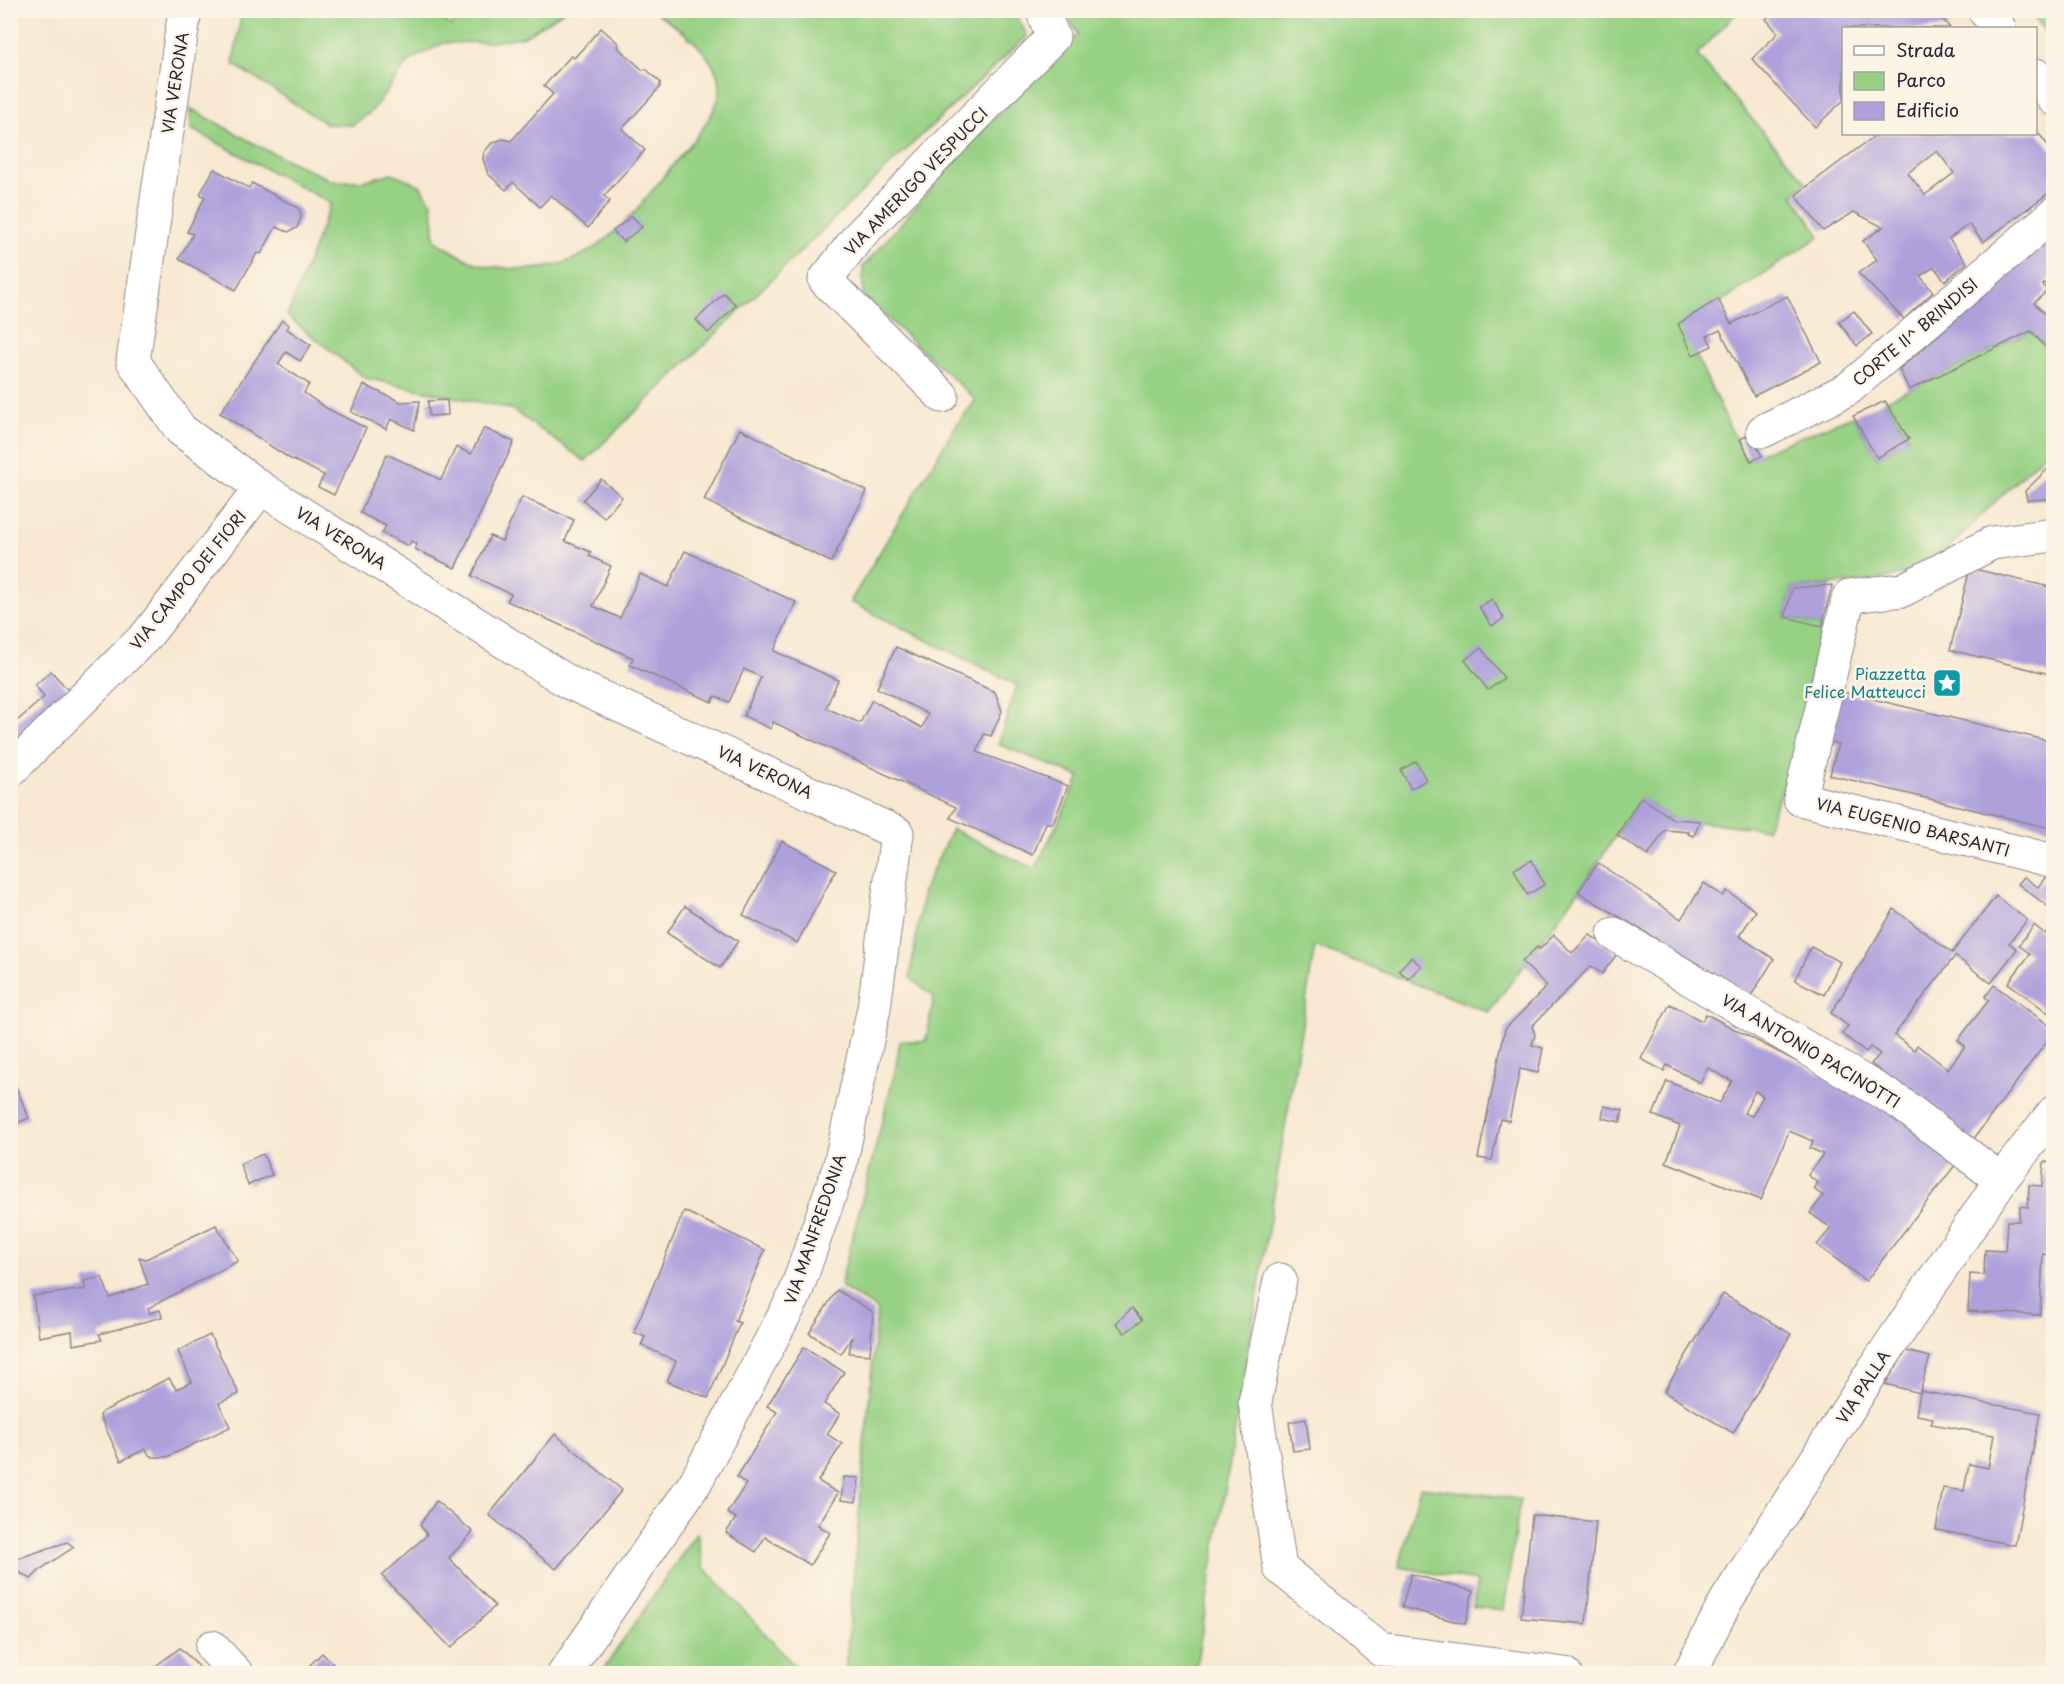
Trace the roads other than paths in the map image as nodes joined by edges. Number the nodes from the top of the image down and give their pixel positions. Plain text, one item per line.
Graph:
1 (185, 10) edge
2 (1042, 10) edge
3 (1984, 10) edge
4 (1998, 27) edge
5 (2037, 76) edge
6 (2054, 99) edge
7 (2054, 214) edge
8 (942, 396) dead end
9 (1763, 431) dead end
10 (261, 488) junction
11 (2054, 535) edge
12 (10, 771) edge
13 (897, 833) joint
14 (2054, 861) edge
15 (1614, 934) dead end
16 (2054, 1112) edge
17 (2001, 1180) junction
18 (1280, 1280) dead end
19 (212, 1647) dead end
20 (237, 1674) edge
21 (564, 1674) edge
22 (1565, 1674) edge
23 (1689, 1674) edge

1 - 10 street, VIA VERONA
2 - 8 street, VIA AMERIGO VESPUCCI
3 - 4 street
5 - 6 street
7 - 9 street, CORTE II^ BRINDISI
10 - 12 street, VIA CAMPO DEI FIORI
10 - 13 street, VIA VERONA
11 - 14 street, VIA EUGENIO BARSANTI
13 - 21 street, VIA MANFREDONIA
15 - 17 street, VIA ANTONIO PACINOTTI
16 - 17 street, VIA PALLA
17 - 23 street, VIA PALLA
18 - 22 street
19 - 20 street

